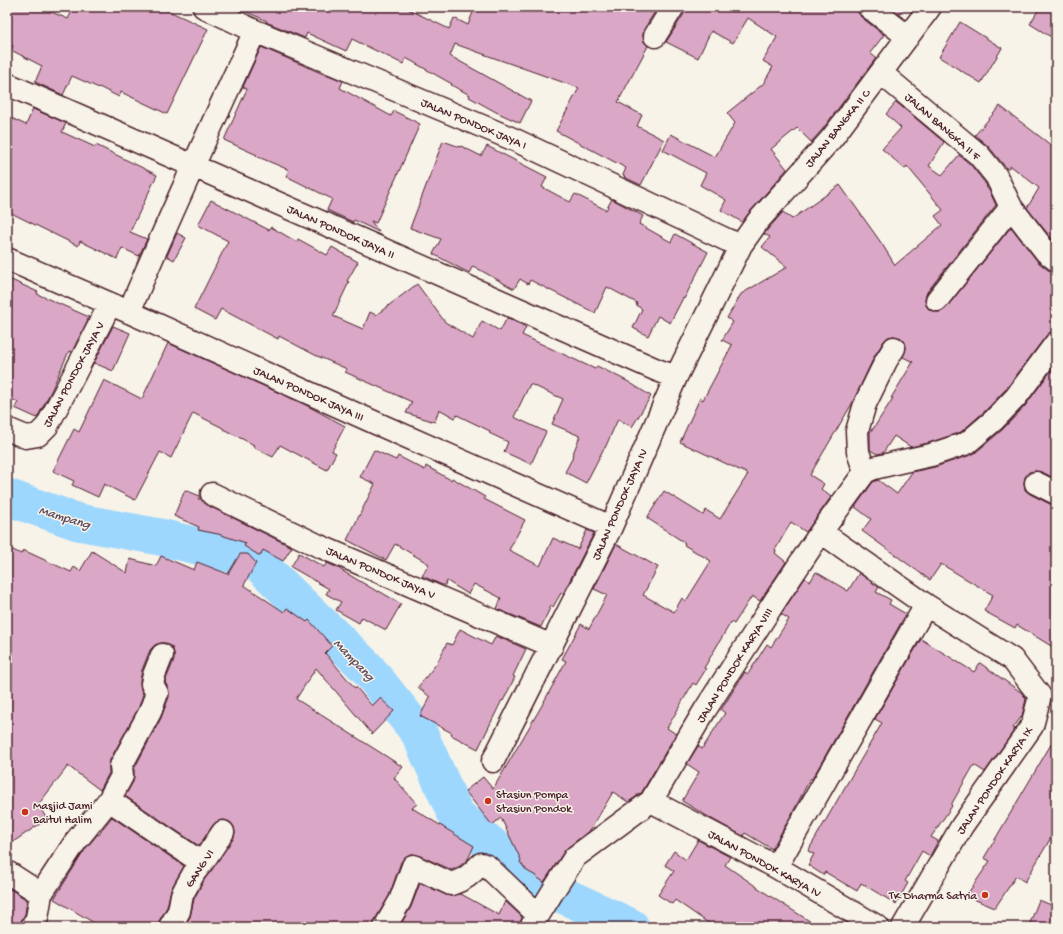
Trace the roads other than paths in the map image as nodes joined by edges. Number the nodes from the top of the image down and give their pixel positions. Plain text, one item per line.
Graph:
1 (204, 7) edge
2 (673, 7) edge
3 (869, 7) edge
4 (930, 7) edge
5 (255, 31) junction
6 (655, 36) dead end
7 (908, 36) junction
8 (881, 73) junction
9 (7, 84) edge
10 (193, 166) junction
11 (1011, 207) junction
12 (741, 245) junction
13 (7, 259) edge
14 (1056, 260) edge
15 (937, 300) dead end
16 (120, 308) junction
17 (1056, 342) edge
18 (894, 348) dead end
19 (676, 377) junction
20 (7, 428) edge
21 (865, 472) junction
22 (1036, 483) dead end
23 (1056, 493) edge
24 (212, 494) dead end
25 (611, 527) junction
26 (822, 532) junction
27 (926, 605) junction
28 (552, 646) junction
29 (162, 655) dead end
30 (1048, 696) edge
31 (493, 761) dead end
32 (109, 800) junction
33 (651, 801) junction
34 (223, 832) dead end
35 (202, 863) junction
36 (776, 867) junction
37 (7, 872) edge
38 (41, 894) junction
39 (537, 917) edge
40 (32, 927) edge
41 (170, 927) edge
42 (385, 927) edge
43 (878, 927) edge
44 (903, 927) edge

1 - 5 street, JALAN PONDOK JAYA I
2 - 6 street
3 - 7 street
4 - 7 street, JALAN BANGKA II C
5 - 10 street
5 - 12 street, JALAN PONDOK JAYA I
7 - 8 street, JALAN BANGKA II C
8 - 11 street, JALAN BANGKA II F
8 - 12 street, JALAN BANGKA II C
9 - 10 street, JALAN PONDOK JAYA II
10 - 16 street
10 - 19 street, JALAN PONDOK JAYA II
11 - 14 street, JALAN BANGKA II F
11 - 15 street
12 - 19 street, JALAN PONDOK JAYA IV
13 - 16 street, JALAN PONDOK JAYA III
16 - 20 street, JALAN PONDOK JAYA V
16 - 25 street, JALAN PONDOK JAYA III
17 - 21 street
18 - 21 street
19 - 25 street, JALAN PONDOK JAYA IV
21 - 26 street
22 - 23 street
24 - 28 street, JALAN PONDOK JAYA V
25 - 28 street, JALAN PONDOK JAYA IV
26 - 27 street, JALAN PONDOK KARYA IX
26 - 33 street, JALAN PONDOK KARYA VIII
27 - 30 street, JALAN PONDOK KARYA IX
27 - 36 street
28 - 31 street, JALAN PONDOK JAYA IV
29 - 32 street
30 - 44 street, JALAN PONDOK KARYA IX
32 - 35 street
32 - 38 street
33 - 36 street, JALAN PONDOK KARYA IV
33 - 39 street
34 - 35 street, GANG VI
35 - 41 street, GANG VI
36 - 43 street, JALAN PONDOK KARYA IV
37 - 38 street
38 - 40 street
39 - 42 street

